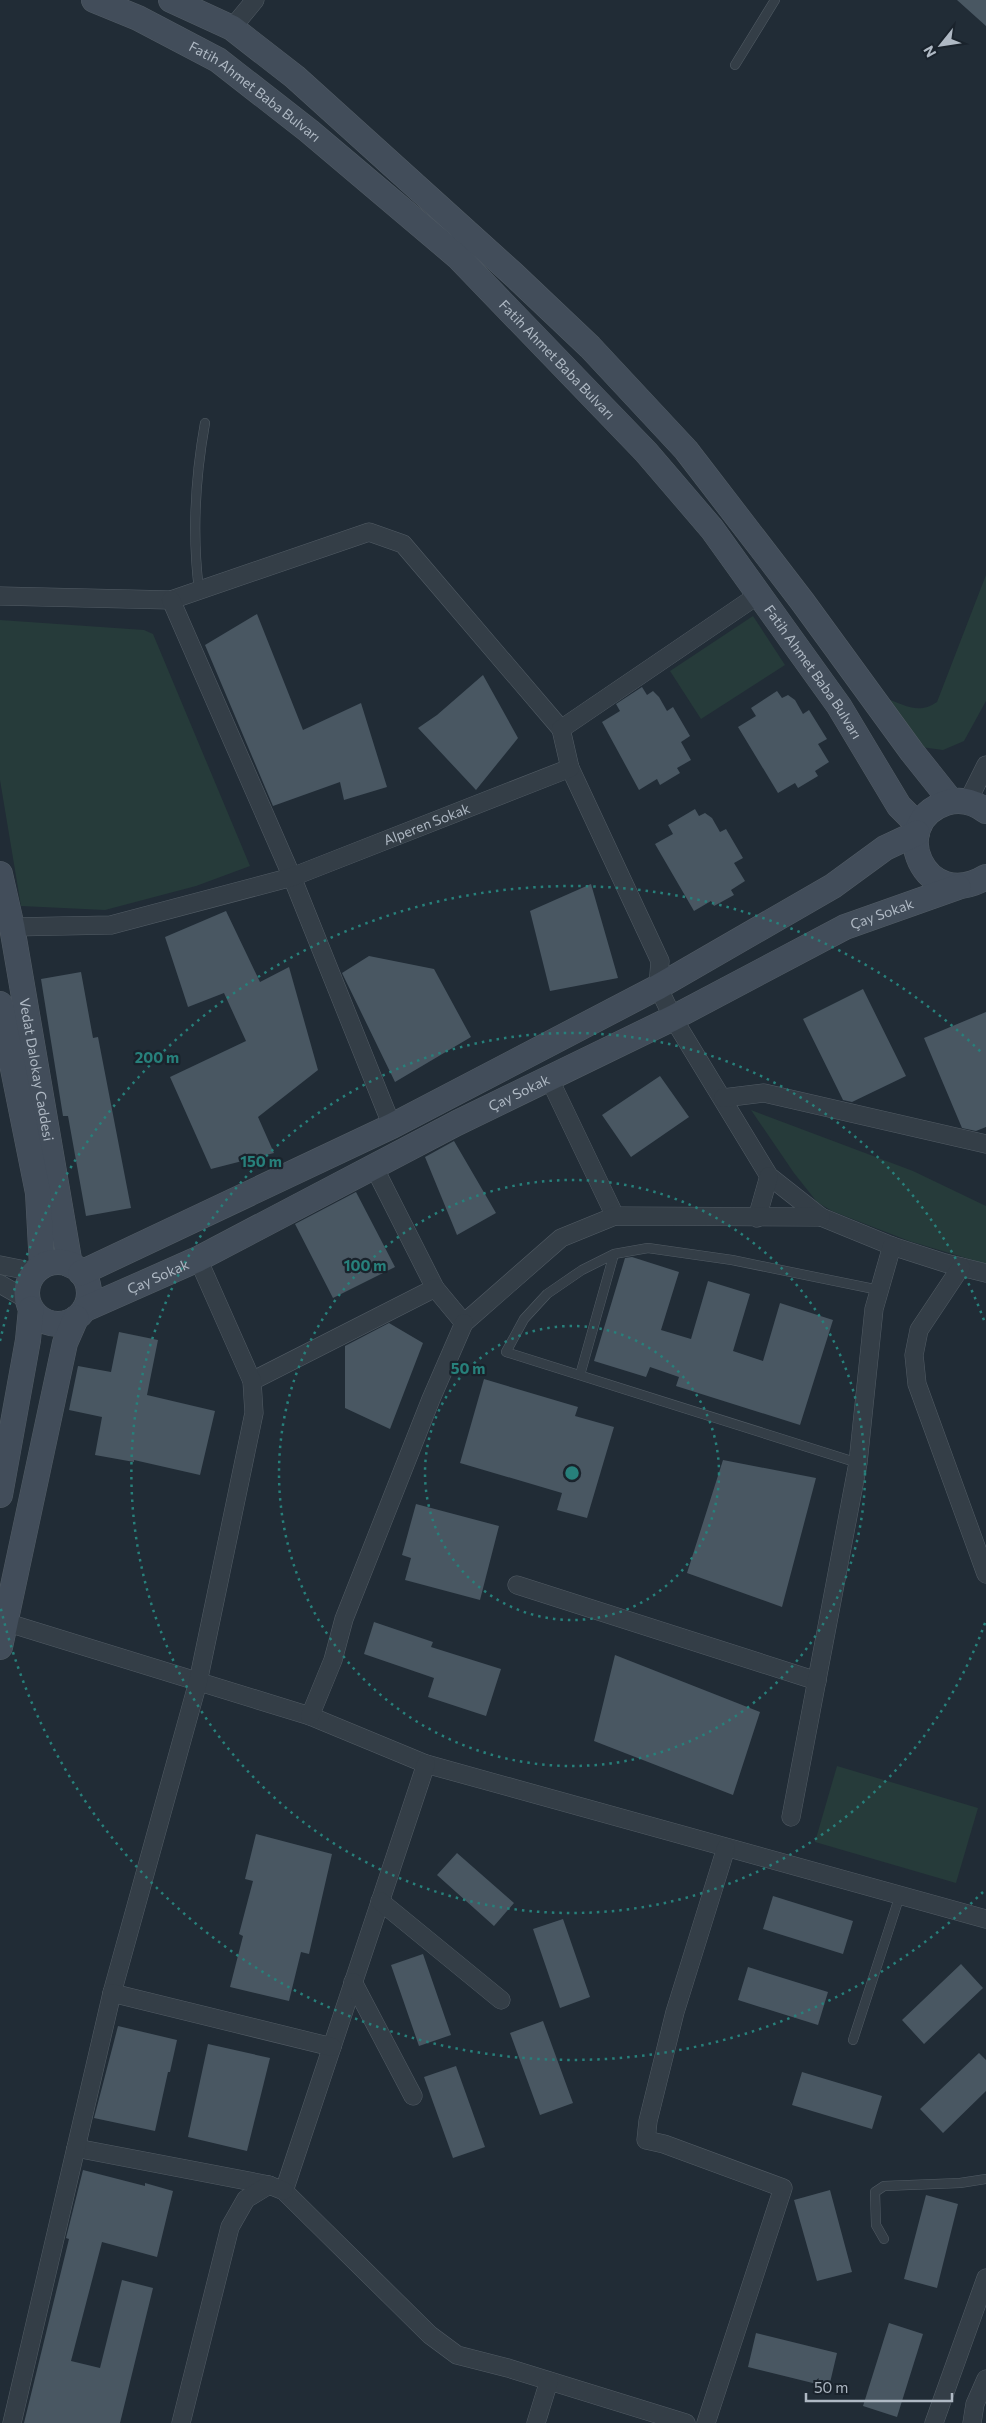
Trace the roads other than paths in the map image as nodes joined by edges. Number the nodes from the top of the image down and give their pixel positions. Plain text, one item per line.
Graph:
1 (94, 0) edge
2 (171, 0) edge
3 (255, 0) edge
4 (775, 0) edge
5 (232, 28) junction
6 (736, 65) dead end
7 (205, 423) dead end
8 (199, 590) junction
9 (758, 595) junction
10 (0, 596) edge
11 (171, 600) junction
12 (561, 730) junction
13 (986, 765) edge
14 (570, 768) junction
15 (968, 804) edge
16 (918, 830) junction
17 (0, 874) edge
18 (292, 877) junction
19 (976, 884) edge
20 (12, 928) junction
21 (658, 987) junction
22 (0, 1004) edge
23 (672, 1018) junction
24 (549, 1078) junction
25 (723, 1098) junction
26 (392, 1126) junction
27 (986, 1144) edge
28 (374, 1167) junction
29 (769, 1176) junction
30 (615, 1216) junction
31 (820, 1217) junction
32 (757, 1218) junction
33 (892, 1246) junction
34 (614, 1254) junction
35 (198, 1259) junction
36 (0, 1265) edge
37 (961, 1267) junction
38 (39, 1269) junction
39 (75, 1269) junction
40 (986, 1273) edge
41 (0, 1284) edge
42 (435, 1288) junction
43 (879, 1290) junction
44 (30, 1304) junction
45 (80, 1313) junction
46 (464, 1323) junction
47 (580, 1375) junction
48 (252, 1381) junction
49 (858, 1463) junction
50 (0, 1494) edge
51 (986, 1574) edge
52 (517, 1586) dead end
53 (5, 1622) junction
54 (0, 1647) edge
55 (817, 1681) junction
56 (198, 1682) junction
57 (310, 1716) junction
58 (426, 1764) junction
59 (791, 1817) dead end
60 (726, 1848) junction
61 (900, 1895) junction
62 (380, 1901) junction
63 (986, 1919) edge
64 (353, 1982) junction
65 (112, 1993) junction
66 (501, 2000) dead end
67 (853, 2040) dead end
68 (332, 2047) junction
69 (413, 2096) dead end
70 (76, 2148) junction
71 (986, 2179) edge
72 (277, 2188) junction
73 (884, 2239) dead end
74 (986, 2278) edge
75 (986, 2380) edge
76 (549, 2381) junction
77 (12, 2423) edge
78 (181, 2423) edge
79 (536, 2423) edge
80 (686, 2423) edge
81 (706, 2423) edge
82 (934, 2423) edge
83 (972, 2423) edge

1 - 9 main road, Fatih Ahmet Baba Bulvarı
2 - 5 main road, Fatih Ahmet Baba Bulvarı
3 - 5 street
4 - 6 lane
5 - 15 main road, Fatih Ahmet Baba Bulvarı
7 - 8 lane
8 - 11 street
8 - 12 street
9 - 12 street
9 - 16 main road, Fatih Ahmet Baba Bulvarı
10 - 11 street
11 - 18 street
12 - 14 street
13 - 15 street
14 - 18 street, Alperen Sokak
14 - 21 street
15 - 16 main road
16 - 19 main road
16 - 21 main road, Çay Sokak
17 - 20 main road, Vedat Dalokay Caddesi
18 - 20 street, Alperen Sokak
18 - 26 street
19 - 23 main road, Çay Sokak
20 - 39 main road, Vedat Dalokay Caddesi
21 - 23 street
21 - 26 main road, Çay Sokak
22 - 38 main road, Vedat Dalokay Caddesi
23 - 24 main road, Çay Sokak
23 - 25 street
24 - 28 main road, Çay Sokak
24 - 30 street
25 - 27 street
25 - 29 street
26 - 39 main road, Çay Sokak
28 - 35 main road, Çay Sokak
28 - 42 street
29 - 31 street
29 - 32 street
30 - 32 street
30 - 46 street
31 - 32 street
31 - 33 street
33 - 37 street
33 - 43 street
34 - 43 lane
34 - 47 lane
34 - 47 lane
35 - 45 main road, Çay Sokak
35 - 48 street
36 - 38 street
37 - 40 street
37 - 51 street
38 - 39 main road
38 - 44 main road
39 - 45 main road
41 - 44 street
42 - 46 street
42 - 48 street
43 - 49 street
44 - 45 main road
44 - 50 main road
45 - 53 main road
46 - 57 street
47 - 49 lane
48 - 56 street
49 - 55 street
52 - 55 street
53 - 54 main road
53 - 56 street
55 - 59 street
56 - 57 street
56 - 65 street
57 - 58 street
58 - 60 street
58 - 62 street
60 - 61 street
60 - 81 street
61 - 63 street
61 - 67 lane
62 - 64 street
62 - 66 street
64 - 68 street
64 - 69 street
65 - 68 street
65 - 70 street
68 - 72 street
70 - 72 street
70 - 77 street
71 - 73 lane
72 - 76 street
72 - 78 street
74 - 82 street
75 - 83 street
76 - 79 street
76 - 80 street

